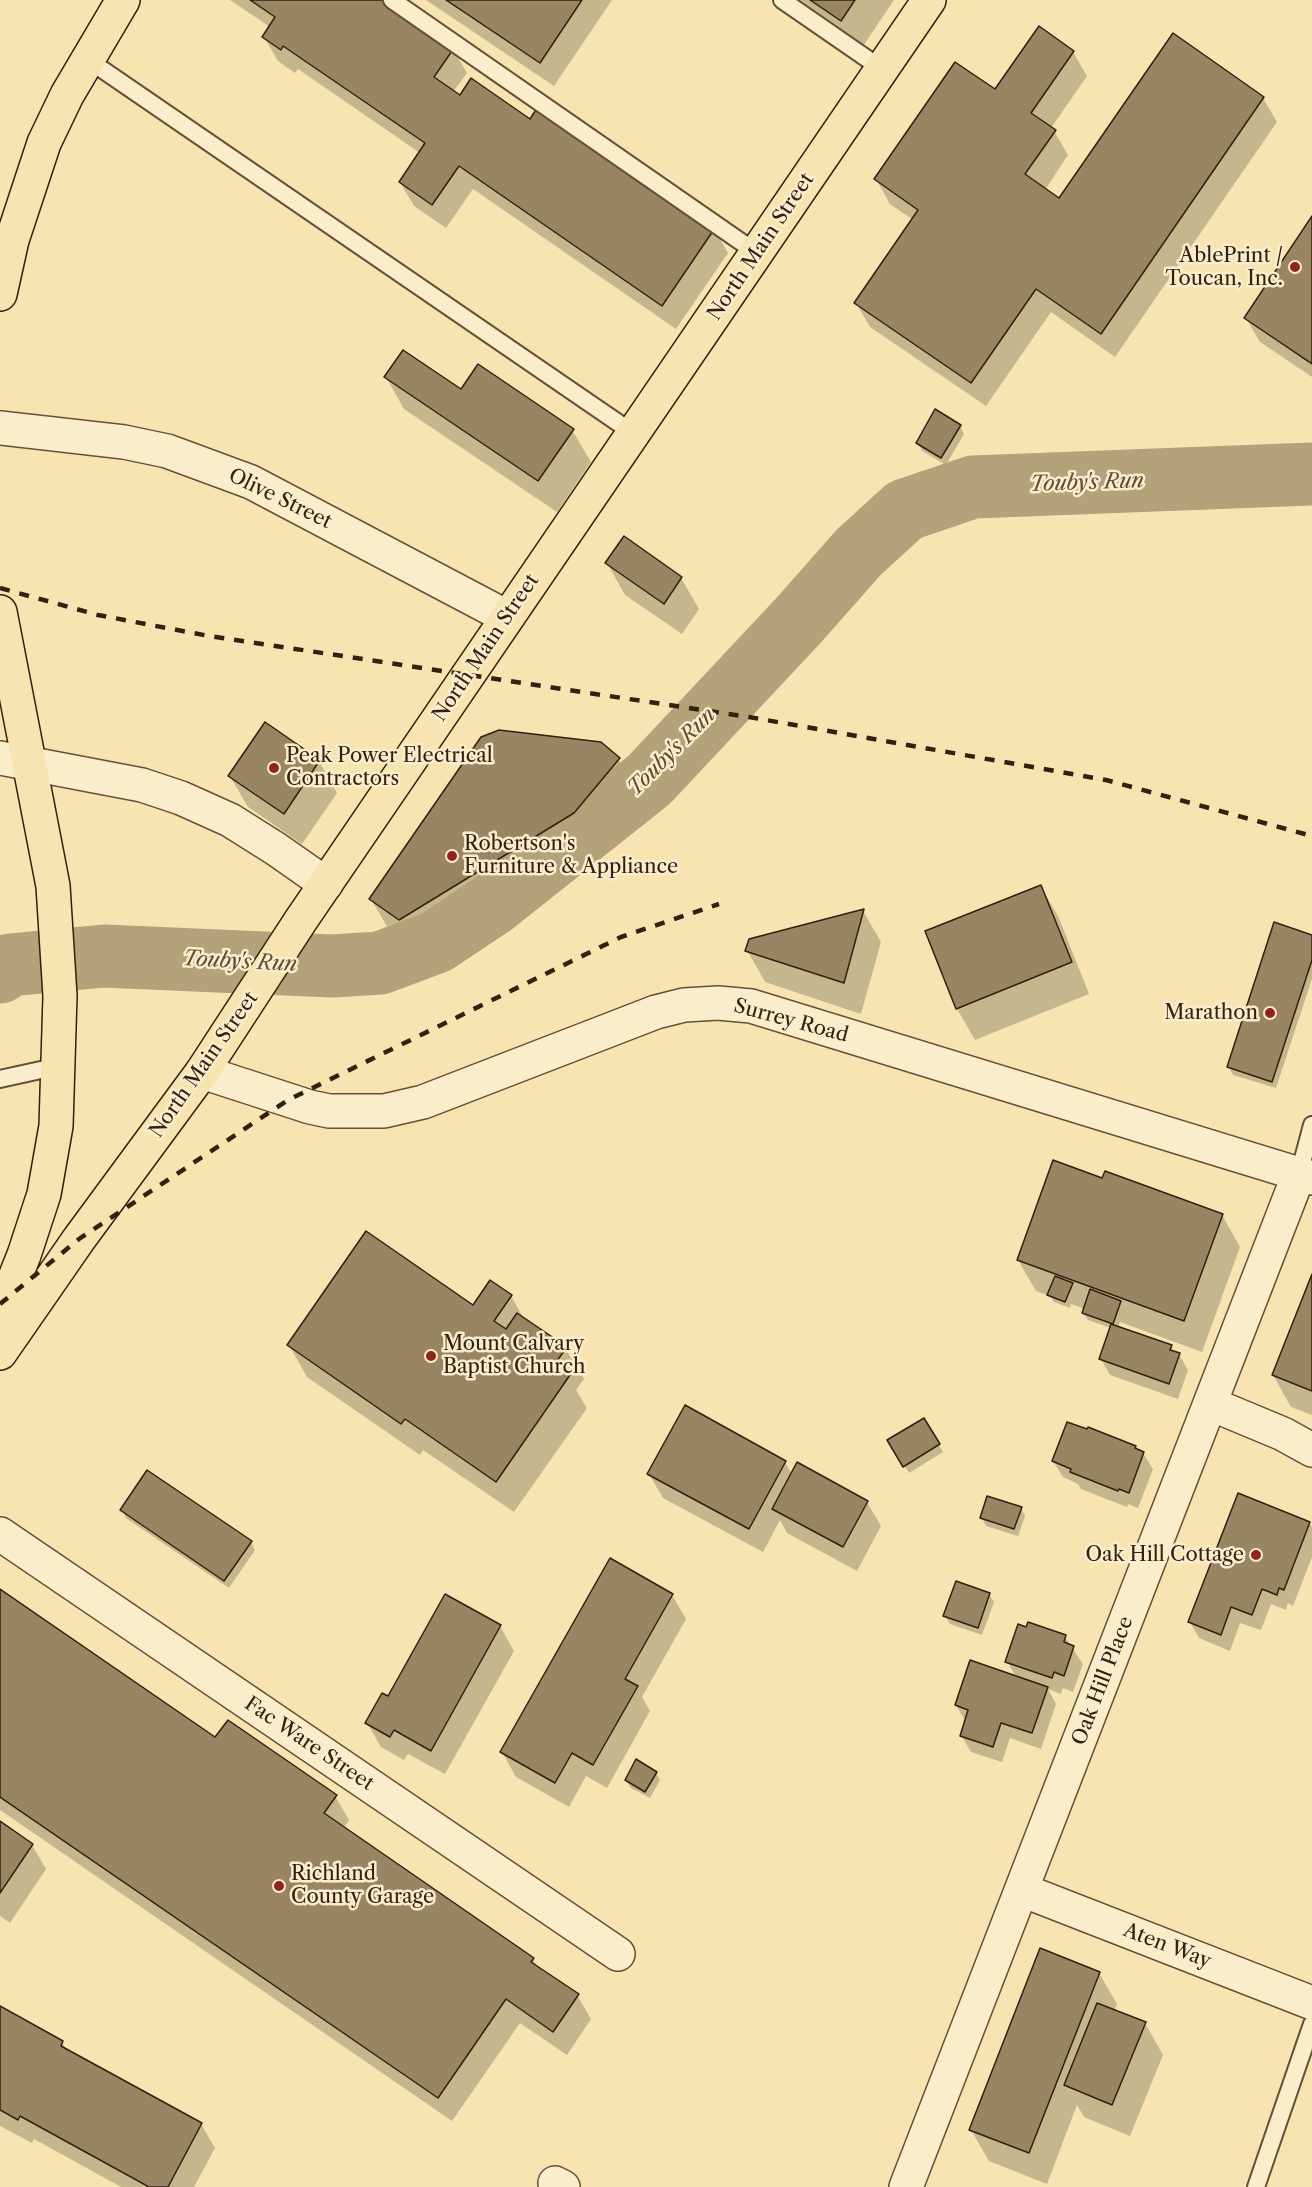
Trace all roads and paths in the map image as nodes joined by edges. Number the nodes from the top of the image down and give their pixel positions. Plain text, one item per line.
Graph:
1 (123, 0) edge
2 (392, 0) edge
3 (782, 0) edge
4 (929, 0) edge
5 (87, 59) junction
6 (882, 69) junction
7 (757, 253) junction
8 (0, 294) edge
9 (0, 428) edge
10 (633, 433) junction
11 (0, 612) edge
12 (507, 617) junction
13 (15, 760) edge
14 (326, 884) junction
15 (59, 1066) junction
16 (202, 1072) junction
17 (0, 1079) edge
18 (1312, 1125) edge
19 (1305, 1176) edge
20 (0, 1315) edge
21 (0, 1353) edge
22 (1210, 1404) junction
23 (1312, 1450) edge
24 (0, 1534) edge
25 (1022, 1890) junction
26 (618, 1954) dead end
27 (1312, 2003) edge
28 (1312, 2024) edge
29 (906, 2187) edge
30 (1256, 2187) edge

1 - 5 highway
2 - 7 lane
3 - 6 lane
4 - 6 highway, North Main Street
5 - 8 highway
5 - 10 lane
6 - 7 highway, North Main Street
7 - 10 highway, North Main Street
9 - 12 street, Olive Street
10 - 12 highway, North Main Street
11 - 13 highway
12 - 14 highway, North Main Street
13 - 14 street
13 - 15 highway
14 - 16 highway, North Main Street
15 - 17 lane
15 - 20 highway
16 - 19 street, Surrey Road
16 - 21 highway, North Main Street
18 - 19 lane
19 - 22 street, Oak Hill Place
22 - 23 street
22 - 25 street, Oak Hill Place
24 - 26 street, Fac Ware Street
25 - 27 street, Aten Way
25 - 29 street, Oak Hill Place
28 - 30 lane

